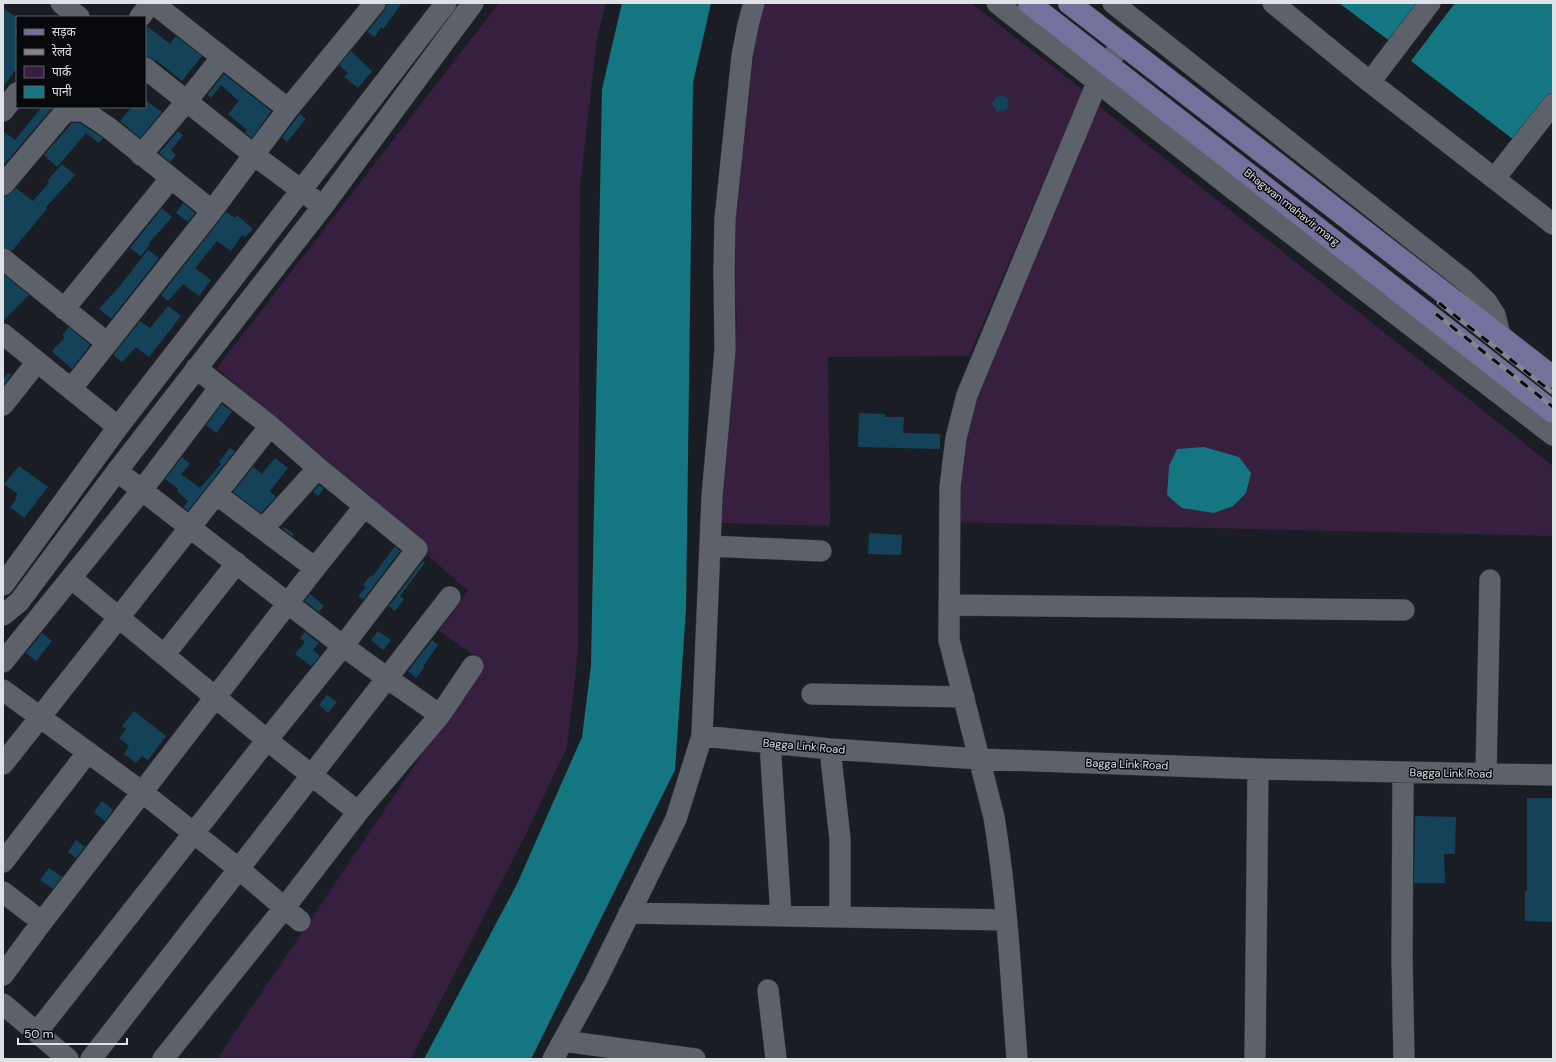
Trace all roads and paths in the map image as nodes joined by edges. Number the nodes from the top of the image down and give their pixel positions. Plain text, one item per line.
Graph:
1 (61, 3) edge
2 (152, 3) edge
3 (375, 3) edge
4 (446, 3) edge
5 (473, 3) edge
6 (754, 3) edge
7 (997, 3) edge
8 (1030, 3) edge
9 (1069, 3) edge
10 (1113, 3) edge
11 (1273, 3) edge
12 (1430, 3) edge
13 (81, 13) edge
14 (141, 16) edge
15 (1122, 44) junction
16 (222, 57) junction
17 (1107, 64) junction
18 (146, 69) edge
19 (1370, 82) junction
20 (1097, 83) junction
21 (16, 94) edge
22 (186, 102) junction
23 (1553, 104) edge
24 (288, 109) junction
25 (3, 111) edge
26 (141, 155) junction
27 (254, 155) junction
28 (171, 178) junction
29 (1494, 178) junction
30 (3, 185) edge
31 (301, 191) junction
32 (323, 206) junction
33 (212, 211) junction
34 (1553, 224) edge
35 (1391, 250) junction
36 (3, 258) edge
37 (1374, 271) junction
38 (64, 309) junction
39 (3, 334) edge
40 (1500, 335) junction
41 (108, 343) junction
42 (37, 362) junction
43 (196, 368) junction
44 (1553, 377) edge
45 (220, 387) junction
46 (70, 389) junction
47 (3, 404) edge
48 (1553, 412) edge
49 (270, 426) junction
50 (118, 427) junction
51 (1553, 435) edge
52 (318, 468) junction
53 (117, 471) junction
54 (142, 490) junction
55 (216, 494) junction
56 (364, 507) junction
57 (191, 527) junction
58 (263, 529) junction
59 (710, 546) junction
60 (821, 551) dead end
61 (237, 563) junction
62 (315, 568) junction
63 (70, 578) junction
64 (1490, 580) dead end
65 (3, 585) edge
66 (450, 597) dead end
67 (288, 602) junction
68 (949, 605) junction
69 (1404, 610) dead end
70 (3, 615) edge
71 (119, 618) junction
72 (343, 646) junction
73 (164, 655) junction
74 (3, 662) edge
75 (473, 666) dead end
76 (387, 678) junction
77 (3, 690) edge
78 (812, 694) dead end
79 (215, 697) junction
80 (964, 697) junction
81 (440, 715) junction
82 (39, 717) junction
83 (702, 736) junction
84 (267, 740) junction
85 (770, 743) junction
86 (830, 749) junction
87 (88, 752) junction
88 (979, 759) junction
89 (3, 764) edge
90 (1258, 770) junction
91 (1404, 772) junction
92 (311, 774) junction
93 (1486, 774) junction
94 (1553, 775) edge
95 (142, 792) junction
96 (358, 812) junction
97 (194, 833) junction
98 (3, 862) edge
99 (239, 869) junction
100 (3, 892) edge
101 (292, 914) junction
102 (629, 914) junction
103 (781, 916) junction
104 (840, 917) junction
105 (1006, 920) junction
106 (42, 922) junction
107 (3, 975) edge
108 (768, 990) dead end
109 (3, 1004) edge
110 (36, 1032) junction
111 (564, 1042) junction
112 (68, 1059) edge
113 (91, 1059) edge
114 (163, 1059) edge
115 (553, 1059) edge
116 (695, 1059) edge
117 (776, 1059) edge
118 (1017, 1059) edge
119 (1255, 1059) edge
120 (1404, 1059) edge

1 - 13 street
2 - 14 street
2 - 16 street
3 - 24 street
4 - 31 street
5 - 32 street
6 - 59 street
7 - 20 street
8 - 17 main road, Bhagwan mahavir marg
9 - 15 main road
10 - 40 street
11 - 19 street
12 - 19 street
15 - 17 street
15 - 35 main road
16 - 22 street
16 - 24 street
17 - 20 street
17 - 37 main road, Bhagwan mahavir marg
18 - 22 street
19 - 29 street
20 - 51 street
20 - 68 street
21 - 25 street
22 - 26 street
22 - 27 street
23 - 29 street
24 - 27 street
26 - 28 street
26 - 30 street
27 - 31 street
27 - 33 street
28 - 33 street
28 - 38 street
29 - 34 street
31 - 32 street
31 - 50 street
32 - 43 street
33 - 41 street
35 - 37 main road
35 - 40 main road
36 - 38 street
37 - 48 main road, Bhagwan mahavir marg
38 - 41 street
39 - 42 street
40 - 44 main road
41 - 46 street
42 - 46 street
42 - 47 street
43 - 45 street
43 - 53 street
45 - 49 street
45 - 54 street
46 - 50 street
49 - 52 street
49 - 55 street
50 - 65 street
52 - 56 street
52 - 58 street
53 - 54 street
53 - 70 street
54 - 57 street
54 - 63 street
55 - 57 street
55 - 58 street
56 - 62 street
56 - 72 street
57 - 61 street
57 - 71 street
58 - 62 street
59 - 60 street
59 - 83 street
61 - 67 street
61 - 73 street
62 - 67 street
63 - 71 street
63 - 74 street
64 - 93 street
66 - 76 street
67 - 72 street
67 - 79 street
68 - 69 street
68 - 80 street
71 - 73 street
71 - 82 street
72 - 76 street
72 - 84 street
73 - 79 street
75 - 81 street
76 - 81 street
76 - 92 street
77 - 82 street
78 - 80 street
79 - 84 street
79 - 95 street
80 - 88 street
81 - 96 street
82 - 87 street
82 - 89 street
83 - 85 street, Bagga Link Road
83 - 102 street
84 - 92 street
84 - 97 street
85 - 86 street, Bagga Link Road
85 - 103 street
86 - 88 street, Bagga Link Road
86 - 104 street
87 - 95 street
87 - 98 street
88 - 90 street, Bagga Link Road
88 - 105 street
90 - 91 street, Bagga Link Road
90 - 119 street
91 - 93 street, Bagga Link Road
91 - 120 street
92 - 96 street
92 - 99 street
93 - 94 street, Bagga Link Road
95 - 97 street
95 - 106 street
96 - 101 street
97 - 99 street
97 - 110 street
99 - 101 street
99 - 113 street
100 - 106 street
101 - 114 street
102 - 103 street
102 - 111 street
103 - 104 street
104 - 105 street
105 - 118 street
106 - 107 street
108 - 117 street
109 - 110 street
110 - 112 street
111 - 115 street
111 - 116 street

